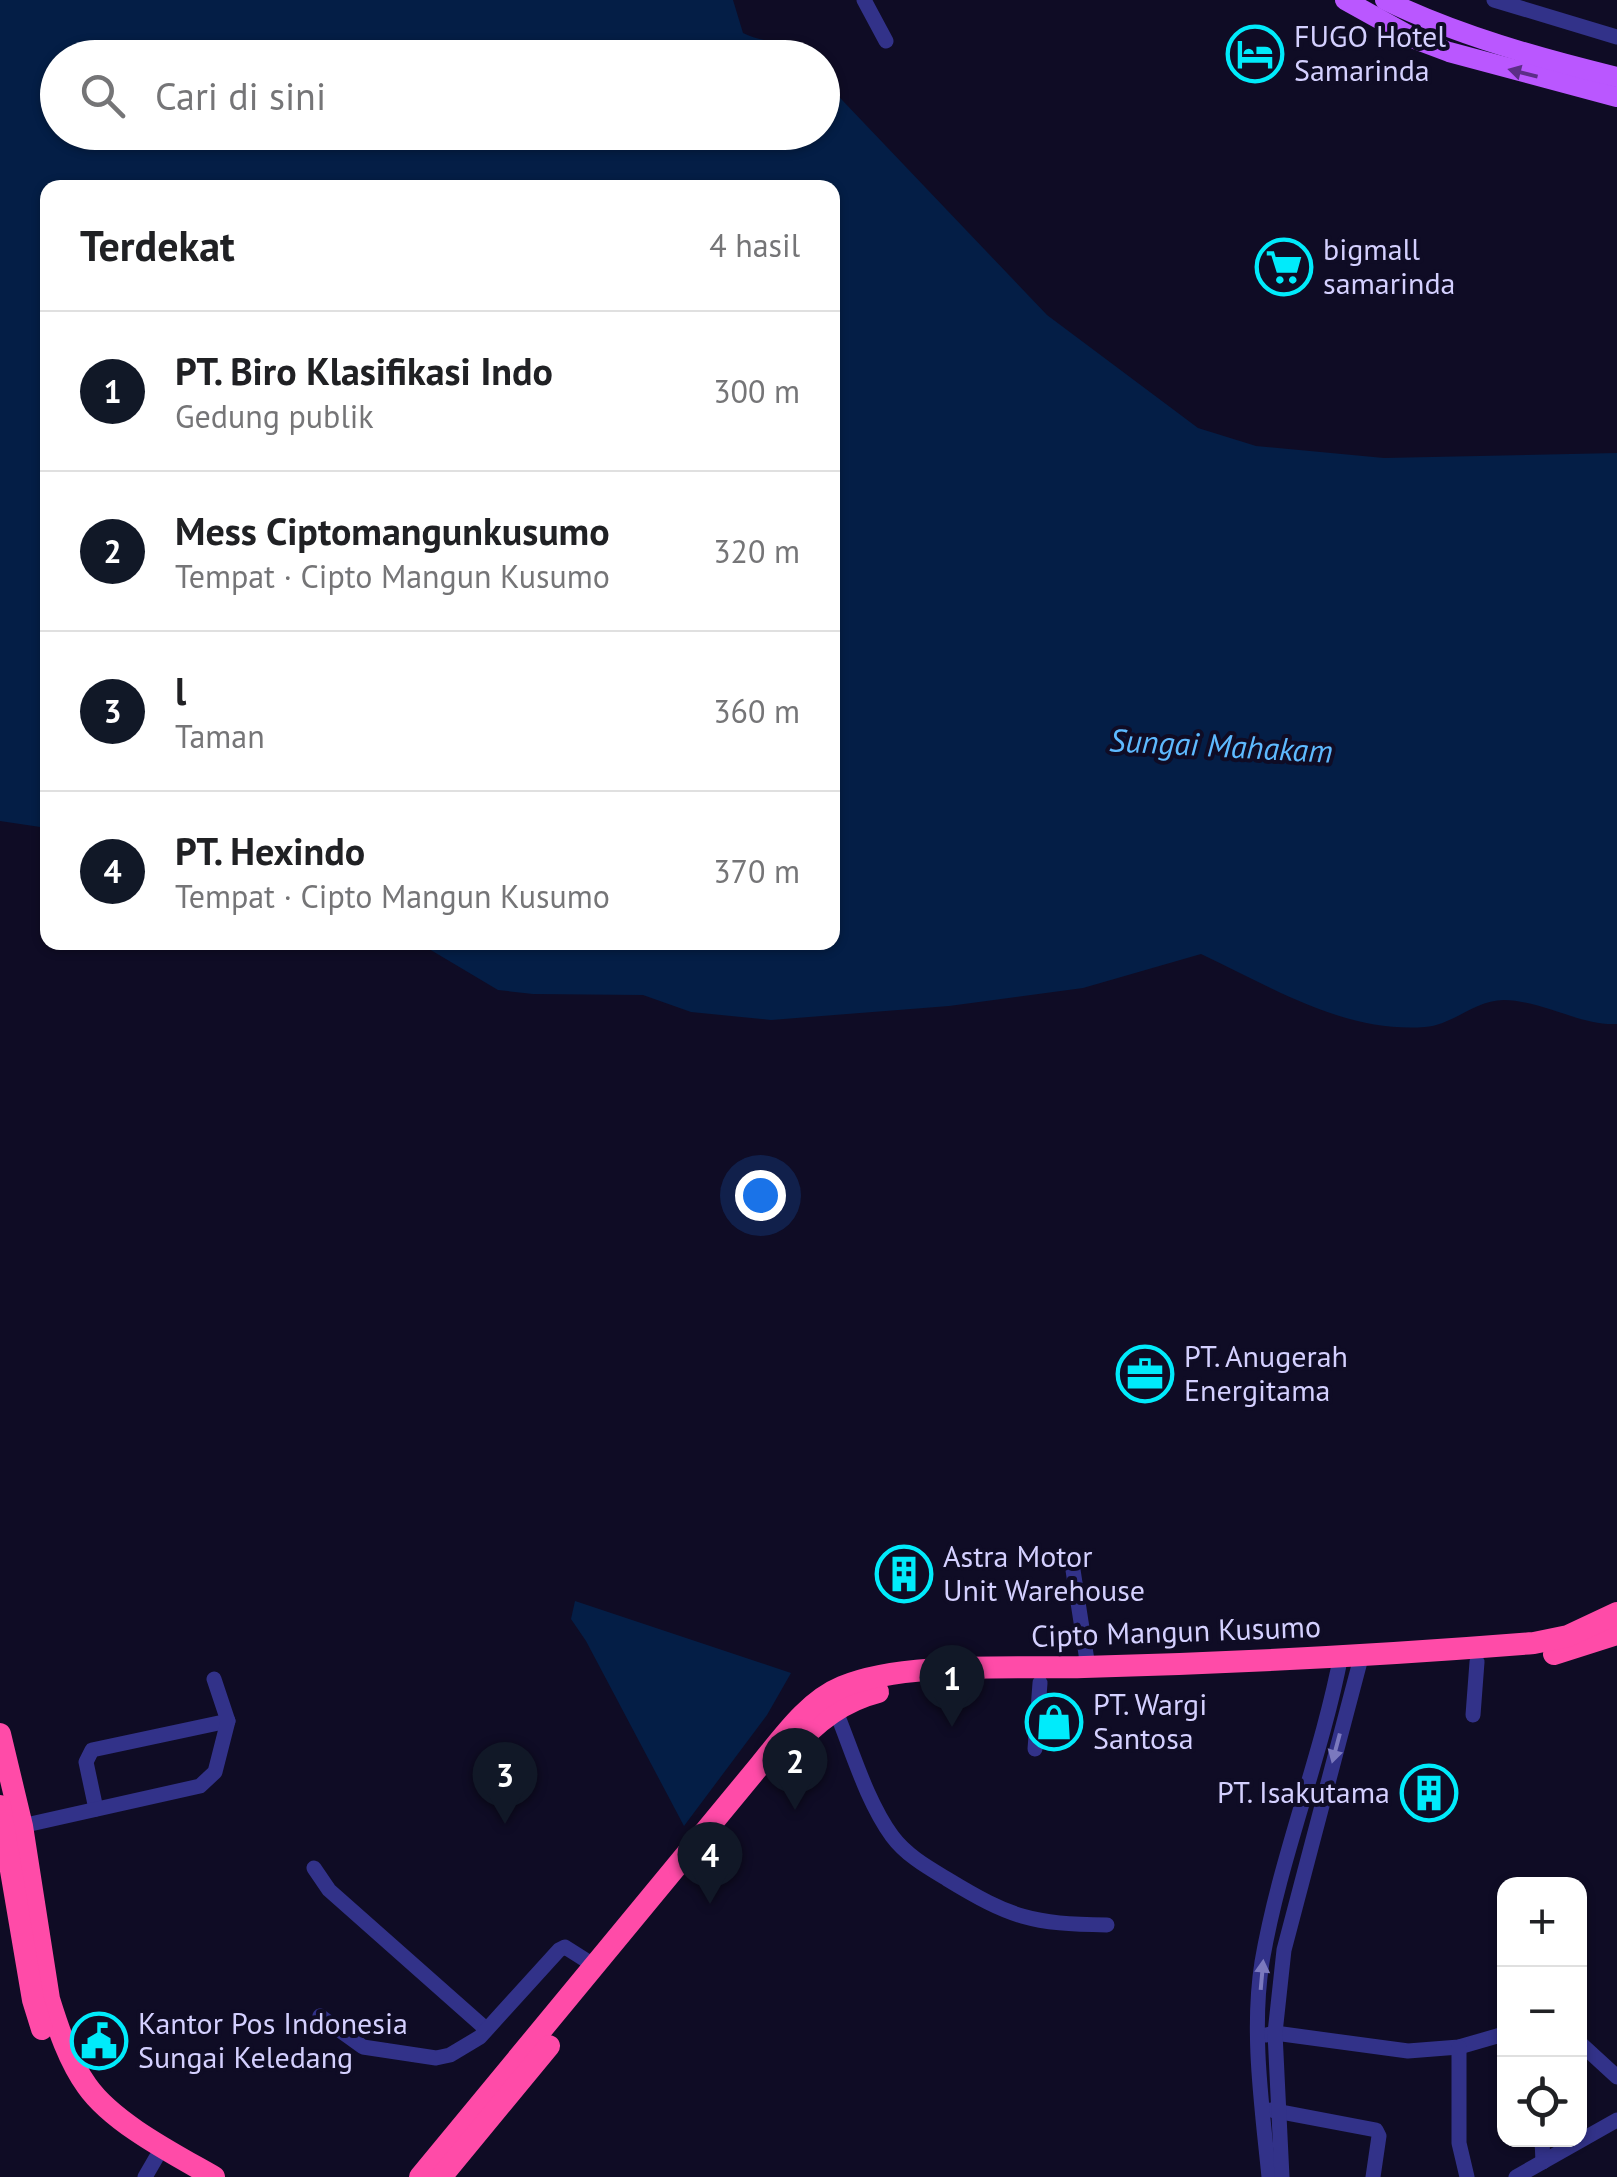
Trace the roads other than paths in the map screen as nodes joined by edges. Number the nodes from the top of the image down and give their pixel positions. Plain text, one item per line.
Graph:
1 (1345, 0) edge
2 (1385, 0) edge
3 (1494, 0) edge
4 (868, 1) edge
5 (1617, 36) edge
6 (886, 41) dead end
7 (1617, 76) edge
8 (1617, 96) edge
9 (1073, 1570) dead end
10 (1617, 1613) edge
11 (1617, 1634) edge
12 (1350, 1662) junction
13 (1477, 1662) junction
14 (1088, 1667) junction
15 (214, 1679) dead end
16 (1040, 1683) junction
17 (835, 1709) junction
18 (1473, 1715) dead end
19 (228, 1721) junction
20 (0, 1734) edge
21 (1035, 1749) dead end
22 (96, 1809) junction
23 (8, 1820) edge
24 (314, 1868) dead end
25 (1107, 1925) dead end
26 (595, 1966) junction
27 (320, 2016) dead end
28 (486, 2029) junction
29 (1275, 2033) junction
30 (1257, 2036) junction
31 (1497, 2036) edge
32 (1458, 2047) junction
33 (1587, 2049) edge
34 (1617, 2077) edge
35 (1271, 2110) junction
36 (1617, 2120) edge
37 (1542, 2147) edge
38 (1543, 2162) junction
39 (151, 2168) edge
40 (1269, 2176) edge
41 (189, 2177) edge
42 (214, 2177) edge
43 (420, 2177) edge
44 (441, 2177) edge
45 (1284, 2177) edge
46 (1373, 2177) edge
47 (1467, 2177) edge
48 (1516, 2177) edge

8 -> 1 main road
2 - 7 main road
3 - 5 street
4 - 6 street
9 - 14 street
10 - 12 highway, Cipto Mangun Kusumo
11 - 13 highway, Cipto Mangun Kusumo
12 - 13 highway, Cipto Mangun Kusumo
12 - 14 highway, Cipto Mangun Kusumo
12 - 16 highway, Cipto Mangun Kusumo
12 -> 29 street
30 -> 12 street
13 - 18 street
14 - 26 highway, Cipto Mangun Kusumo
15 - 19 street
16 - 17 highway, Cipto Mangun Kusumo
16 - 21 street
17 - 25 street
17 - 44 highway, Cipto Mangun Kusumo
19 - 22 street
19 - 22 street
20 - 23 highway
22 - 23 street
23 - 39 highway
23 - 42 highway
24 - 28 street
26 - 28 street
26 - 43 highway, Cipto Mangun Kusumo
27 - 28 street
29 - 30 street
29 - 32 street
29 - 35 street
30 - 35 street
31 - 32 street
32 - 47 street
33 - 34 street
35 - 40 street
35 - 45 street
35 - 46 street
36 - 38 street
37 - 38 street
38 - 48 street
39 - 41 highway
40 - 45 street

